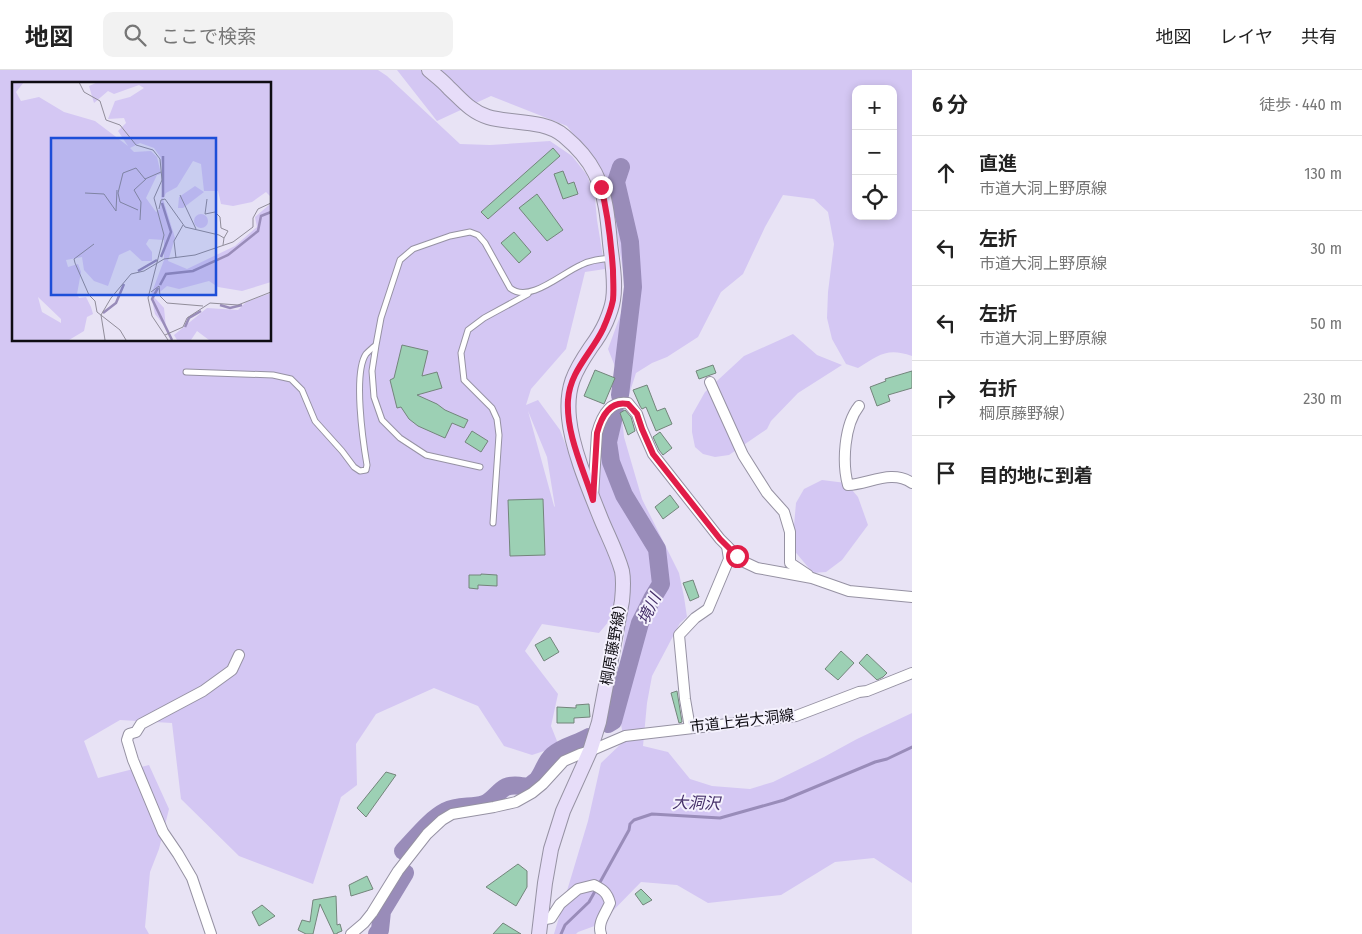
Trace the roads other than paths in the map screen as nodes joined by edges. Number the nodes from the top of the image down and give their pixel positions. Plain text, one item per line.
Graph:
1 (429, 70) edge
2 (612, 258) junction
3 (530, 293) junction
4 (376, 345) junction
5 (186, 372) dead end
6 (710, 382) dead end
7 (859, 406) dead end
8 (480, 467) dead end
9 (912, 483) edge
10 (593, 500) junction
11 (493, 523) dead end
12 (727, 546) junction
13 (812, 578) junction
14 (912, 597) edge
15 (239, 655) dead end
16 (912, 673) edge
17 (690, 728) junction
18 (590, 751) junction
19 (539, 927) edge
20 (211, 934) edge
21 (352, 934) edge
22 (600, 934) edge

1 - 2 main road, 棡原藤野線）
2 - 3 lane
2 - 10 main road, 棡原藤野線）
3 - 4 lane
3 - 11 lane
4 - 5 lane
4 - 8 lane
6 - 13 street
7 - 9 street
10 - 12 street
10 - 18 main road, 棡原藤野線）
12 - 13 street
12 - 17 street
13 - 14 street
15 - 20 street
16 - 17 street, 市道上岩大洞線
17 - 18 street, 市道上岩大洞線
18 - 19 main road, 棡原藤野線）
18 - 21 street, 市道上岩大洞線
19 - 22 street

